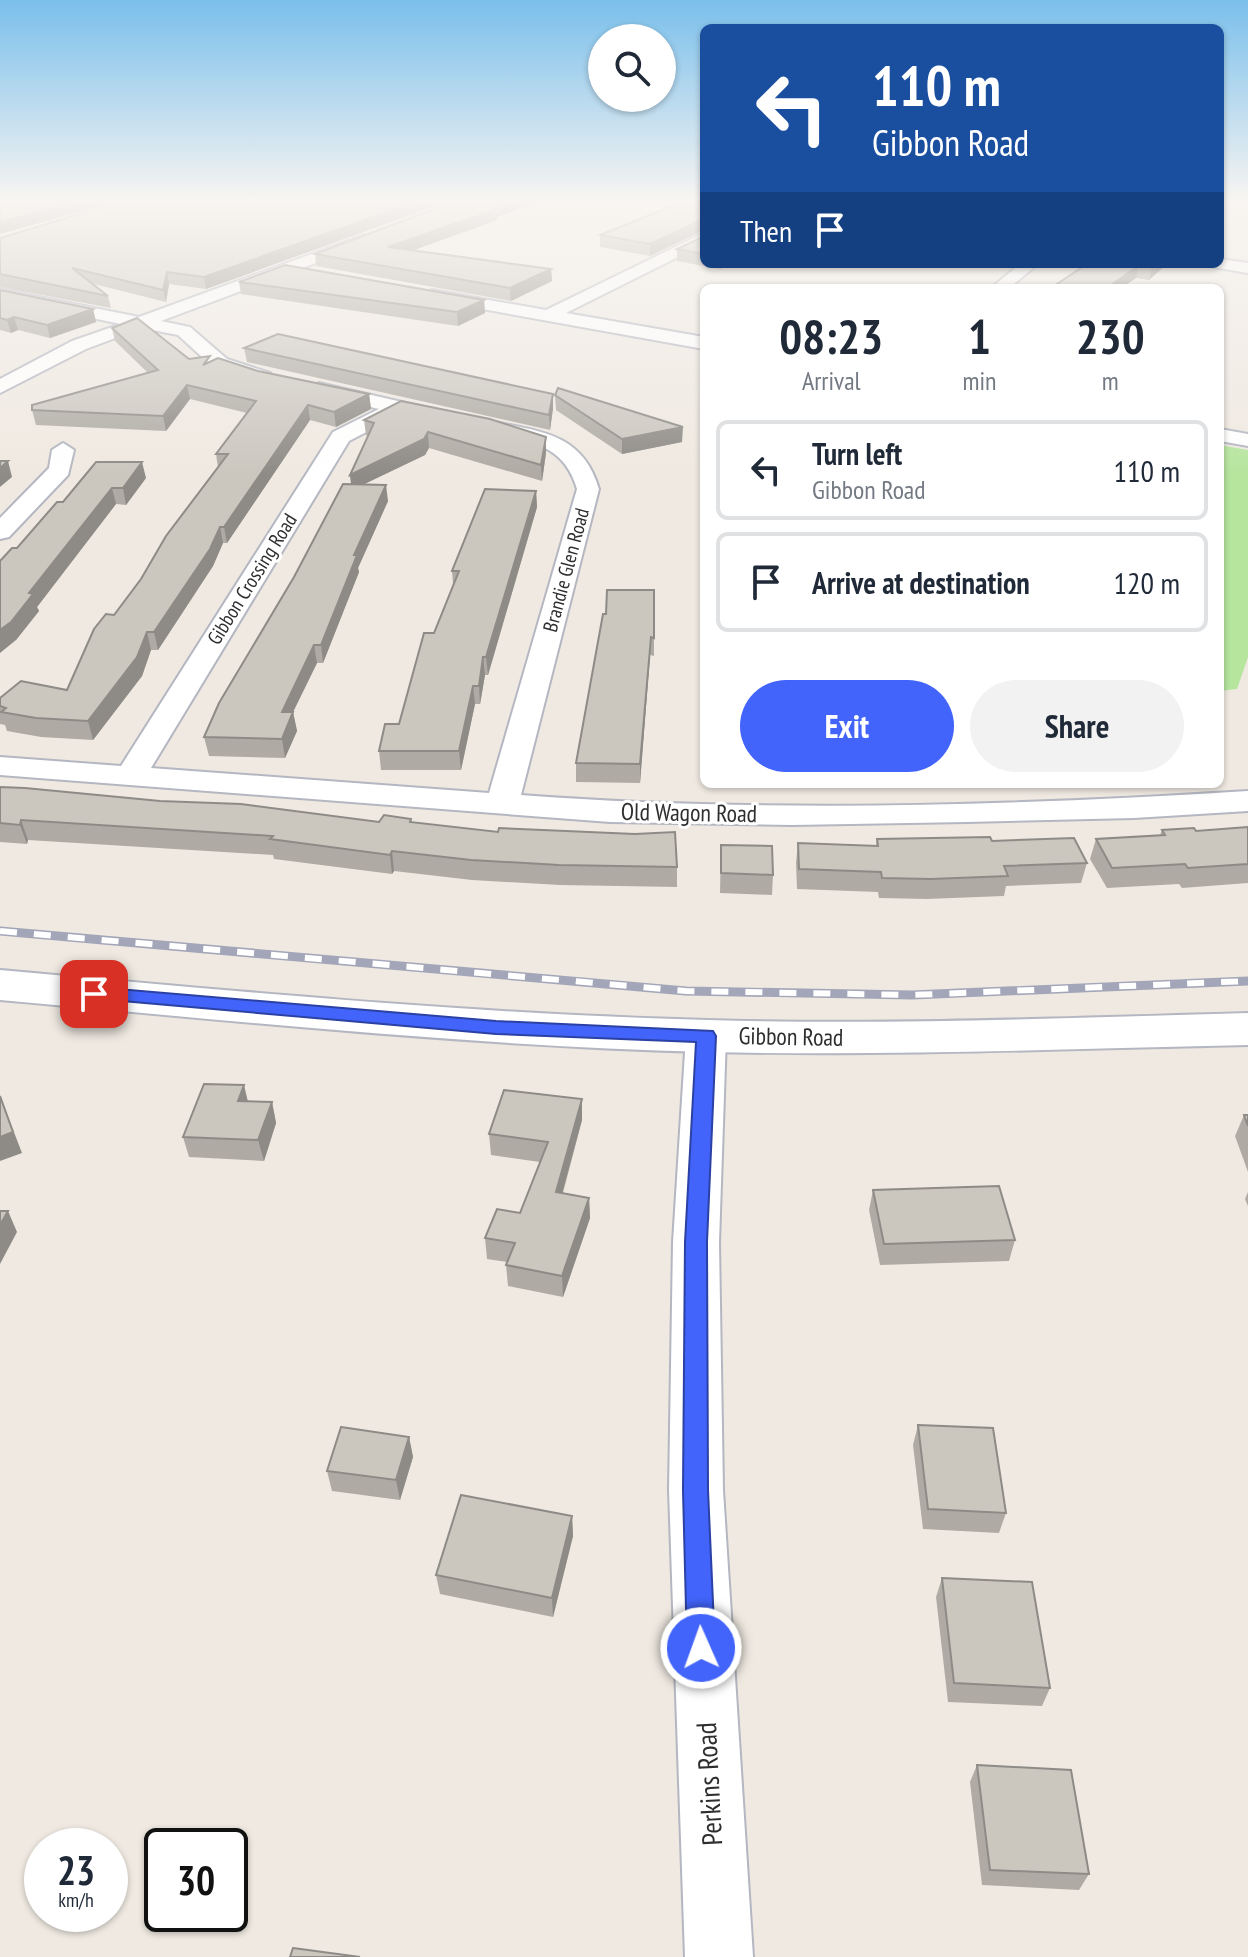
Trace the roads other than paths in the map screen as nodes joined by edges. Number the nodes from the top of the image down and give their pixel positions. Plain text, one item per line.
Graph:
1 (221, 293) edge
2 (428, 293) edge
3 (593, 293) edge
4 (0, 294) edge
5 (549, 315) junction
6 (141, 322) junction
7 (700, 342) edge
8 (0, 387) edge
9 (398, 407) junction
10 (1224, 436) edge
11 (1248, 440) edge
12 (63, 450) dead end
13 (0, 532) edge
14 (0, 766) edge
15 (130, 777) junction
16 (912, 798) edge
17 (1248, 801) edge
18 (502, 806) junction
19 (0, 985) edge
20 (1248, 1029) edge
21 (706, 1036) junction
22 (719, 1957) edge

1 - 6 street
2 - 5 street
3 - 5 street
4 - 6 street, Brandie Glen Road
5 - 7 street
6 - 8 street
6 - 9 street, Brandie Glen Road
9 - 15 street, Gibbon Crossing Road
9 - 18 street, Brandie Glen Road
10 - 11 street
12 - 13 street
14 - 15 street, Old Wagon Road
15 - 18 street, Old Wagon Road
16 - 17 street, Old Wagon Road
16 - 18 street, Old Wagon Road
19 - 21 main road, Gibbon Road
20 - 21 main road, Gibbon Road
21 - 22 street, Perkins Road

